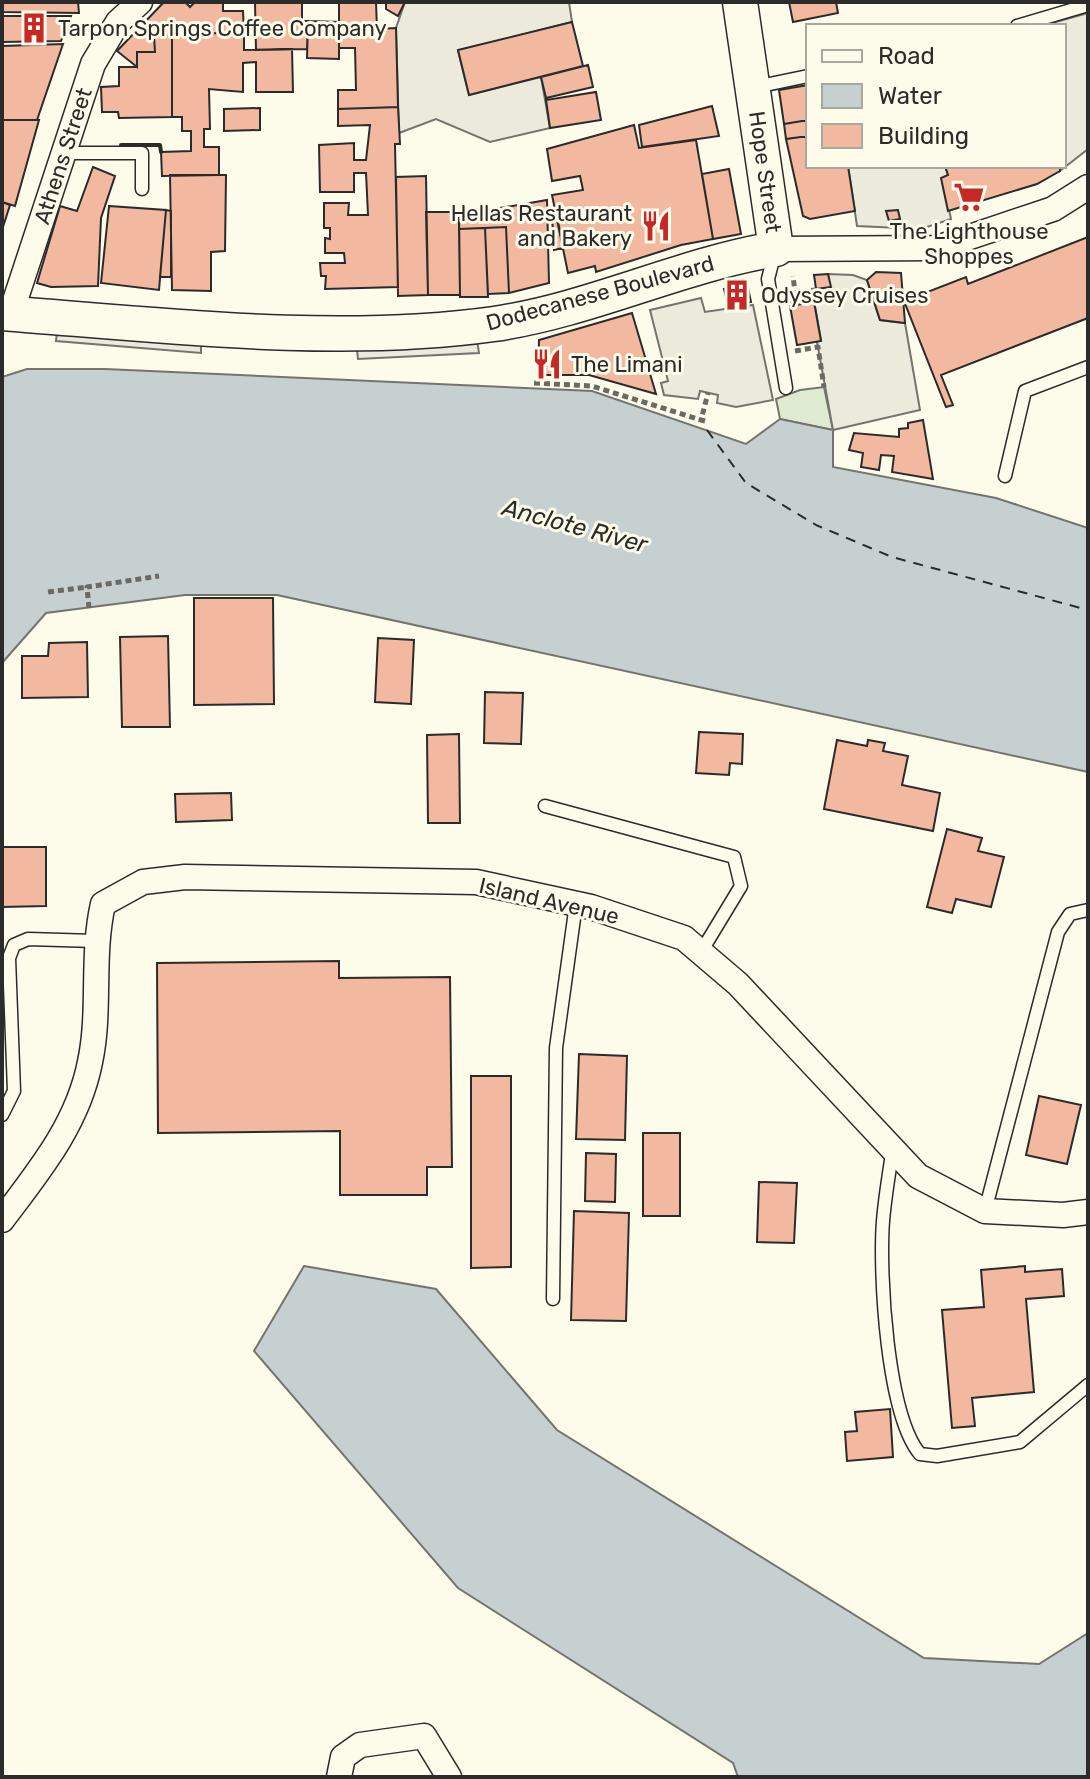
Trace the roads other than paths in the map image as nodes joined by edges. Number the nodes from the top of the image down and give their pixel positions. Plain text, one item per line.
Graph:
1 (140, 2) edge
2 (740, 2) edge
3 (1088, 5) edge
4 (116, 12) edge
5 (1024, 24) edge
6 (806, 76) edge
7 (752, 88) junction
8 (64, 153) junction
9 (1088, 187) edge
10 (142, 189) dead end
11 (784, 263) junction
12 (7, 313) edge
13 (1088, 367) edge
14 (786, 388) dead end
15 (1005, 476) dead end
16 (545, 806) dead end
17 (576, 904) junction
18 (1088, 910) edge
19 (95, 941) junction
20 (701, 952) junction
21 (2, 1115) edge
22 (893, 1148) junction
23 (985, 1211) junction
24 (1088, 1212) edge
25 (2, 1220) edge
26 (553, 1299) dead end
27 (1088, 1385) edge
28 (339, 1777) edge
29 (449, 1777) edge

1 - 4 street, Athens Street
2 - 7 street, Hope Street
3 - 5 lane
4 - 8 street, Athens Street
6 - 7 lane
7 - 11 street, Hope Street
8 - 10 lane
8 - 12 street, Athens Street
9 - 11 street, Dodecanese Boulevard
11 - 12 street, Dodecanese Boulevard
11 - 14 lane, Hope Street
13 - 15 lane
16 - 20 lane
17 - 19 street, Island Avenue
17 - 20 street, Island Avenue
17 - 26 lane
18 - 23 lane
19 - 21 lane
19 - 25 street, Island Avenue
20 - 22 street, Island Avenue
22 - 23 street, Island Avenue
22 - 27 lane
23 - 24 street, Island Avenue
28 - 29 street

